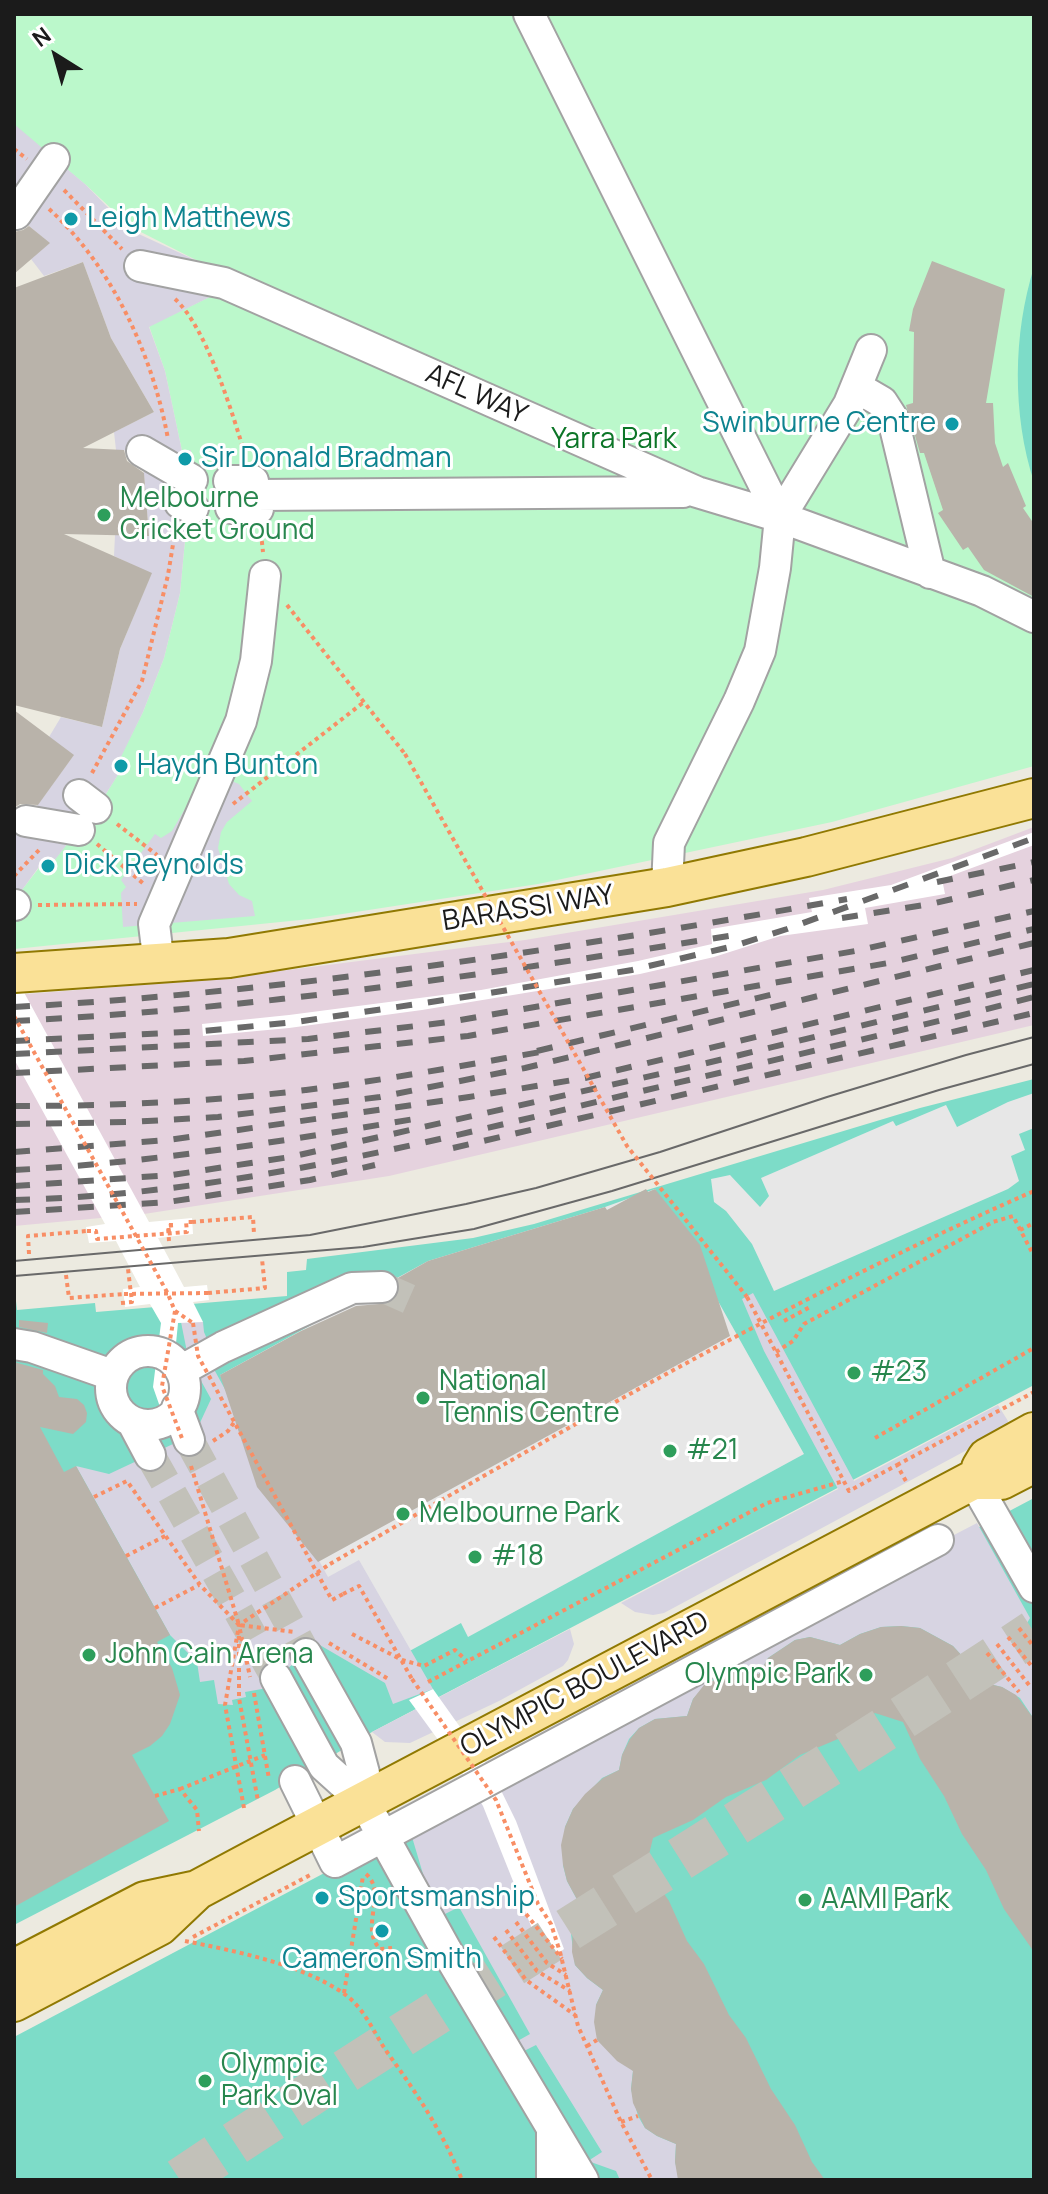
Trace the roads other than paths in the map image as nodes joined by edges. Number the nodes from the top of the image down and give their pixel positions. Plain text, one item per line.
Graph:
1 (529, 14) edge
2 (54, 159) dead end
3 (23, 203) edge
4 (140, 266) road end
5 (871, 350) dead end
6 (858, 388) junction
7 (142, 451) dead end
8 (185, 490) road end
9 (697, 492) junction
10 (245, 495) road end
11 (780, 517) junction
12 (930, 573) junction
13 (265, 576) road end
14 (1034, 617) edge
15 (1034, 798) edge
16 (79, 815) road end
17 (26, 821) dead end
18 (667, 887) junction
19 (159, 965) junction
20 (14, 973) edge
21 (382, 1287) tunnel mouth
22 (14, 1344) edge
23 (182, 1370) junction
24 (112, 1375) junction
25 (177, 1408) junction
26 (133, 1423) junction
27 (1034, 1432) edge
28 (186, 1446) tunnel mouth
29 (150, 1455) tunnel mouth
30 (1034, 1463) edge
31 (973, 1480) junction
32 (938, 1540) dead end
33 (1034, 1587) edge
34 (311, 1642) tunnel mouth
35 (260, 1682) tunnel mouth
36 (282, 1779) road end
37 (364, 1802) junction
38 (318, 1826) junction
39 (384, 1836) junction
40 (197, 1890) junction
41 (14, 1969) edge
42 (14, 2002) edge
43 (552, 2129) junction
44 (552, 2180) edge
45 (583, 2180) edge

1 - 11 street
2 - 3 street
4 - 9 street, AFL WAY
5 - 6 street
6 - 11 street
6 - 12 street
7 - 8 street
9 - 10 street
9 - 11 street, AFL WAY
11 - 12 street, AFL WAY
11 - 18 street
12 - 14 street, AFL WAY
13 - 19 street
15 - 18 main road, BARASSI WAY
16 - 17 street
18 - 19 main road, BARASSI WAY
19 - 20 main road, BARASSI WAY
21 - 23 street
22 - 24 street
23 - 24 street
23 - 25 street
24 - 26 street
25 - 26 street
25 - 28 street
26 - 29 street
27 - 31 main road, OLYMPIC BOULEVARD
30 - 31 main road, OLYMPIC BOULEVARD
31 - 33 street
31 - 37 main road, OLYMPIC BOULEVARD
32 - 39 street
34 - 37 street
35 - 37 street
36 - 38 street
37 - 38 main road, OLYMPIC BOULEVARD
37 - 39 street
38 - 39 street
38 - 40 main road, OLYMPIC BOULEVARD
39 - 43 street
40 - 41 main road, OLYMPIC BOULEVARD
40 - 42 main road, OLYMPIC BOULEVARD
43 - 44 street
43 - 45 street

